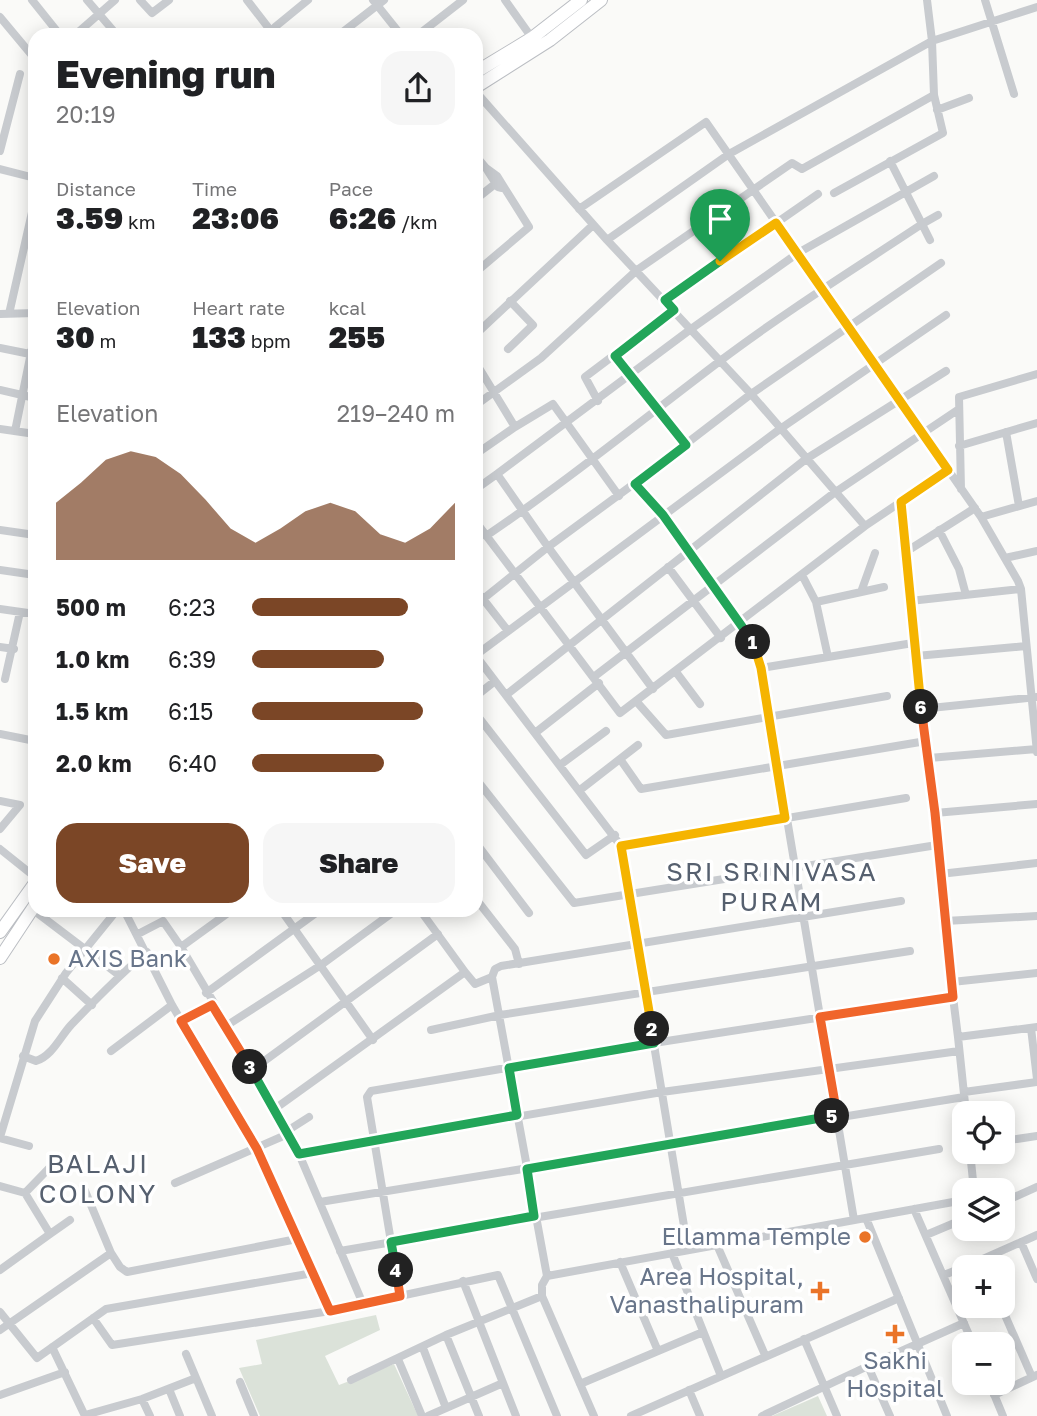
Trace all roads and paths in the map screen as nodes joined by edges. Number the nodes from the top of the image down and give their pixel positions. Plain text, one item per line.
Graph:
1 (32, 0) edge
2 (87, 0) edge
3 (115, 0) edge
4 (140, 0) edge
5 (169, 0) edge
6 (247, 0) edge
7 (308, 0) edge
8 (463, 0) edge
9 (505, 0) edge
10 (600, 0) edge
11 (928, 0) edge
12 (985, 0) edge
13 (378, 2) edge
14 (576, 2) edge
15 (1037, 8) edge
16 (99, 13) junction
17 (0, 17) edge
18 (992, 23) junction
19 (54, 28) edge
20 (83, 28) edge
21 (111, 28) edge
22 (271, 28) edge
23 (277, 28) edge
24 (347, 28) edge
25 (396, 28) edge
26 (427, 28) edge
27 (532, 38) junction
28 (932, 41) junction
29 (28, 51) edge
30 (483, 68) edge
31 (20, 74) dead end
32 (483, 85) edge
33 (1014, 94) dead end
34 (934, 95) junction
35 (483, 98) edge
36 (969, 98) dead end
37 (937, 110) junction
38 (0, 151) edge
39 (729, 154) junction
40 (890, 161) junction
41 (483, 164) edge
42 (0, 169) edge
43 (28, 176) edge
44 (934, 176) dead end
45 (498, 186) junction
46 (752, 188) junction
47 (906, 191) junction
48 (834, 193) dead end
49 (818, 194) dead end
50 (483, 195) edge
51 (579, 209) junction
52 (938, 215) dead end
53 (776, 223) junction
54 (922, 224) junction
55 (593, 225) junction
56 (28, 226) edge
57 (607, 240) junction
58 (930, 240) dead end
59 (799, 253) junction
60 (941, 263) dead end
61 (483, 266) edge
62 (637, 270) junction
63 (822, 290) junction
64 (665, 300) junction
65 (510, 301) junction
66 (674, 310) junction
67 (28, 313) edge
68 (4, 314) edge
69 (946, 314) dead end
70 (847, 326) junction
71 (483, 327) edge
72 (691, 329) junction
73 (0, 348) edge
74 (508, 349) dead end
75 (28, 353) edge
76 (615, 356) junction
77 (721, 360) junction
78 (872, 363) junction
79 (946, 371) dead end
80 (28, 372) edge
81 (483, 374) edge
82 (1037, 374) edge
83 (629, 377) junction
84 (0, 390) edge
85 (22, 394) junction
86 (495, 394) junction
87 (751, 394) junction
88 (28, 396) edge
89 (899, 398) junction
90 (483, 401) edge
91 (598, 401) junction
92 (959, 409) junction
93 (657, 411) junction
94 (1037, 423) edge
95 (566, 424) junction
96 (515, 427) junction
97 (0, 429) edge
98 (780, 429) junction
99 (15, 431) junction
100 (923, 432) junction
101 (1006, 432) junction
102 (28, 433) edge
103 (686, 445) junction
104 (959, 446) junction
105 (483, 449) edge
106 (806, 459) junction
107 (593, 461) junction
108 (948, 470) junction
109 (497, 474) junction
110 (483, 484) edge
111 (635, 484) junction
112 (961, 489) junction
113 (834, 493) junction
114 (619, 496) junction
115 (1037, 501) edge
116 (901, 502) junction
117 (1019, 506) junction
118 (975, 508) junction
119 (522, 512) junction
120 (663, 515) junction
121 (981, 517) junction
122 (865, 526) junction
123 (0, 530) edge
124 (939, 530) junction
125 (483, 532) edge
126 (28, 534) edge
127 (486, 536) junction
128 (548, 547) junction
129 (689, 551) junction
130 (1037, 551) edge
131 (875, 553) dead end
132 (904, 553) junction
133 (1004, 558) junction
134 (668, 567) junction
135 (0, 570) edge
136 (514, 573) junction
137 (28, 574) edge
138 (802, 575) junction
139 (574, 581) junction
140 (714, 586) junction
141 (884, 587) dead end
142 (1021, 589) junction
143 (861, 592) junction
144 (966, 595) junction
145 (483, 599) joint
146 (694, 601) junction
147 (910, 601) junction
148 (816, 602) junction
149 (541, 607) junction
150 (0, 609) edge
151 (20, 612) junction
152 (28, 613) edge
153 (600, 619) junction
154 (741, 623) junction
155 (508, 631) junction
156 (721, 638) junction
157 (569, 642) junction
158 (913, 643) junction
159 (1026, 646) junction
160 (0, 647) edge
161 (14, 649) junction
162 (483, 651) edge
163 (626, 651) junction
164 (916, 656) junction
165 (828, 657) junction
166 (483, 665) edge
167 (761, 668) junction
168 (676, 672) junction
169 (5, 679) dead end
170 (597, 679) junction
171 (495, 681) junction
172 (653, 689) junction
173 (483, 690) edge
174 (506, 695) junction
175 (887, 696) dead end
176 (1034, 697) edge
177 (636, 702) junction
178 (700, 704) dead end
179 (921, 709) junction
180 (770, 717) junction
181 (483, 723) edge
182 (606, 731) dead end
183 (535, 733) junction
184 (0, 734) edge
185 (28, 740) edge
186 (926, 741) junction
187 (638, 745) dead end
188 (1037, 750) edge
189 (929, 758) junction
190 (620, 759) junction
191 (560, 765) junction
192 (776, 766) junction
193 (483, 788) edge
194 (580, 790) junction
195 (906, 798) dead end
196 (0, 801) edge
197 (1037, 804) edge
198 (935, 813) junction
199 (785, 818) junction
200 (0, 829) edge
201 (615, 835) junction
202 (937, 845) junction
203 (621, 846) junction
204 (0, 849) edge
205 (483, 852) edge
206 (1037, 863) edge
207 (793, 868) junction
208 (28, 871) edge
209 (940, 874) junction
210 (28, 893) edge
211 (629, 895) junction
212 (901, 901) dead end
213 (483, 908) edge
214 (529, 913) dead end
215 (1037, 915) edge
216 (28, 916) edge
217 (46, 917) edge
218 (111, 917) edge
219 (128, 917) edge
220 (222, 917) edge
221 (287, 917) edge
222 (311, 917) edge
223 (386, 917) edge
224 (425, 917) edge
225 (802, 917) junction
226 (946, 921) junction
227 (295, 930) junction
228 (0, 932) edge
229 (138, 934) junction
230 (438, 934) junction
231 (638, 945) junction
232 (181, 947) junction
233 (83, 949) junction
234 (911, 951) dead end
235 (148, 952) junction
236 (0, 958) edge
237 (519, 964) junction
238 (321, 965) junction
239 (812, 966) junction
240 (465, 972) junction
241 (1037, 973) edge
242 (119, 975) junction
243 (492, 977) junction
244 (62, 978) junction
245 (952, 982) junction
246 (205, 993) junction
247 (646, 995) junction
248 (953, 997) junction
249 (347, 1003) junction
250 (92, 1005) junction
251 (173, 1005) junction
252 (212, 1005) junction
253 (500, 1015) junction
254 (820, 1017) junction
255 (181, 1021) junction
256 (226, 1026) junction
257 (1034, 1027) edge
258 (431, 1030) dead end
259 (958, 1037) junction
260 (373, 1040) junction
261 (654, 1043) junction
262 (111, 1051) dead end
263 (960, 1051) junction
264 (23, 1056) junction
265 (828, 1067) junction
266 (509, 1068) junction
267 (252, 1070) junction
268 (1037, 1080) edge
269 (662, 1092) junction
270 (964, 1094) junction
271 (965, 1101) edge
272 (276, 1108) junction
273 (517, 1115) junction
274 (837, 1115) junction
275 (309, 1117) dead end
276 (288, 1132) junction
277 (1037, 1136) edge
278 (0, 1137) edge
279 (1015, 1139) edge
280 (375, 1143) junction
281 (671, 1144) junction
282 (29, 1146) dead end
283 (257, 1149) junction
284 (939, 1149) dead end
285 (299, 1154) junction
286 (55, 1163) dead end
287 (845, 1166) junction
288 (527, 1169) junction
289 (175, 1183) dead end
290 (0, 1186) edge
291 (83, 1186) dead end
292 (1037, 1187) edge
293 (678, 1192) junction
294 (25, 1193) junction
295 (383, 1193) junction
296 (1015, 1197) edge
297 (320, 1202) junction
298 (952, 1202) edge
299 (914, 1209) junction
300 (534, 1216) junction
301 (866, 1217) junction
302 (70, 1220) dead end
303 (854, 1220) junction
304 (952, 1225) edge
305 (50, 1234) junction
306 (926, 1235) junction
307 (1037, 1235) edge
308 (297, 1239) junction
309 (391, 1242) junction
310 (1021, 1242) junction
311 (717, 1245) junction
312 (688, 1250) junction
313 (340, 1251) junction
314 (111, 1253) junction
315 (672, 1253) junction
316 (999, 1255) edge
317 (620, 1262) junction
318 (0, 1270) edge
319 (952, 1272) edge
320 (313, 1273) junction
321 (944, 1275) junction
322 (547, 1276) junction
323 (1037, 1279) edge
324 (463, 1280) junction
325 (400, 1296) junction
326 (542, 1296) junction
327 (899, 1298) junction
328 (363, 1304) junction
329 (510, 1308) junction
330 (330, 1311) junction
331 (0, 1312) edge
332 (93, 1318) junction
333 (1007, 1318) edge
334 (479, 1322) junction
335 (8, 1323) junction
336 (964, 1323) junction
337 (0, 1330) edge
338 (703, 1332) junction
339 (968, 1332) edge
340 (446, 1335) junction
341 (804, 1339) junction
342 (918, 1344) junction
343 (52, 1347) junction
344 (423, 1348) junction
345 (658, 1352) junction
346 (186, 1354) dead end
347 (765, 1356) junction
348 (398, 1359) junction
349 (868, 1366) junction
350 (65, 1372) junction
351 (721, 1376) junction
352 (1034, 1376) edge
353 (196, 1378) junction
354 (351, 1380) dead end
355 (240, 1382) dead end
356 (503, 1383) junction
357 (580, 1384) junction
358 (1015, 1385) edge
359 (824, 1387) junction
360 (169, 1390) junction
361 (689, 1390) junction
362 (0, 1395) edge
363 (994, 1395) edge
364 (471, 1397) junction
365 (142, 1399) junction
366 (446, 1408) junction
367 (119, 1411) edge
368 (647, 1413) edge
369 (85, 1415) edge
370 (150, 1416) edge
371 (180, 1416) edge
372 (212, 1416) edge
373 (254, 1416) edge
374 (422, 1416) edge
375 (428, 1416) edge
376 (479, 1416) edge
377 (516, 1416) edge
378 (557, 1416) edge
379 (594, 1416) edge
380 (631, 1416) edge
381 (700, 1416) edge
382 (762, 1416) edge
383 (837, 1416) edge
384 (890, 1416) edge
385 (947, 1416) edge
386 (1003, 1416) edge

1 - 19 street
2 - 16 street
3 - 16 street
4 - 5 street
6 - 22 street
7 - 23 street
8 - 26 street
9 - 27 street
10 - 32 main road
11 - 28 street
12 - 18 street
13 - 24 street
13 - 25 street
14 - 27 main road
15 - 18 street
16 - 20 street
16 - 21 street
17 - 29 street
18 - 28 street
18 - 33 street
27 - 30 main road
28 - 34 street
28 - 39 street
31 - 38 street
34 - 37 street
34 - 46 street
35 - 51 street
36 - 37 street
37 - 40 street
39 - 46 street
39 - 51 street
39 - 57 street
40 - 47 street
40 - 48 street
41 - 45 street
42 - 43 street
44 - 47 street
45 - 50 street
45 - 61 street
46 - 53 street
46 - 62 street
47 - 54 street
47 - 59 street
49 - 53 street
51 - 55 street
52 - 54 street
53 - 59 street
53 - 64 street
54 - 58 street
54 - 63 street
55 - 57 street
55 - 65 street
56 - 68 street
57 - 62 street
59 - 63 street
59 - 72 street
60 - 70 street
62 - 64 street
62 - 86 street
63 - 70 street
63 - 77 street
64 - 66 street
65 - 71 street
65 - 74 street
66 - 72 street
66 - 76 street
67 - 68 street
69 - 78 street
70 - 78 street
70 - 87 street
72 - 77 street
72 - 83 street
73 - 75 street
76 - 83 street
76 - 91 street
77 - 87 street
77 - 93 street
78 - 89 street
78 - 98 street
79 - 89 street
80 - 85 street
81 - 86 street
82 - 92 street
83 - 91 street
83 - 93 street
84 - 85 street
85 - 88 street
85 - 99 street
86 - 90 street
86 - 96 street
87 - 98 street
87 - 103 street
89 - 100 street
89 - 106 street
91 - 95 street
92 - 100 street
92 - 104 street
93 - 103 street
93 - 107 street
94 - 101 street
95 - 96 street
95 - 107 street
95 - 109 street
96 - 105 street
97 - 99 street
98 - 106 street
98 - 120 street
99 - 102 street
100 - 108 street
100 - 113 street
101 - 104 street
101 - 117 street
103 - 111 street
104 - 112 street
106 - 113 street
106 - 129 street
107 - 114 street
107 - 119 street
108 - 112 street
108 - 116 street
109 - 110 street
109 - 119 street
111 - 114 street
111 - 120 street
112 - 118 street
113 - 122 street
113 - 140 street
114 - 128 street
115 - 117 street
116 - 122 street
116 - 132 street
117 - 121 street
118 - 121 street
118 - 124 street
119 - 127 street
119 - 128 street
120 - 129 street
120 - 139 street
121 - 133 street
122 - 138 street
123 - 126 street
124 - 132 street
124 - 144 street
125 - 127 street
127 - 136 street
128 - 136 street
128 - 139 street
129 - 134 street
129 - 140 street
130 - 133 street
131 - 143 street
132 - 147 street
133 - 142 street
134 - 146 street
134 - 153 street
135 - 137 street
136 - 145 street
136 - 149 street
138 - 148 street
138 - 154 street
139 - 149 street
139 - 153 street
140 - 146 street
140 - 154 street
141 - 143 street
142 - 144 street
142 - 159 street
143 - 148 street
144 - 147 street
145 - 155 street
146 - 156 street
146 - 163 street
147 - 158 street
148 - 165 street
149 - 155 street
149 - 157 street
150 - 151 street
151 - 152 street
151 - 161 street
153 - 157 street
153 - 163 street
154 - 156 street
154 - 167 street
155 - 162 street
156 - 168 street
157 - 170 street
157 - 174 street
158 - 164 street
158 - 165 street
159 - 164 street
159 - 176 street
160 - 161 street
161 - 169 street
163 - 170 street
163 - 172 street
164 - 179 street
165 - 167 street
166 - 171 street
167 - 180 street
168 - 172 street
168 - 178 street
170 - 177 street
170 - 183 street
171 - 173 street
171 - 174 street
172 - 177 street
174 - 183 street
175 - 180 street
176 - 179 street
176 - 188 street
177 - 180 street
179 - 186 street
180 - 192 street
181 - 201 street
182 - 191 street
183 - 191 street
184 - 185 street
186 - 189 street
186 - 192 street
187 - 190 street
188 - 189 street
189 - 198 street
190 - 192 street
190 - 194 street
191 - 194 street
192 - 199 street
193 - 211 street
194 - 201 street
195 - 199 street
196 - 200 street
197 - 198 street
198 - 202 street
199 - 203 street
199 - 207 street
201 - 203 street
202 - 207 street
202 - 209 street
203 - 211 street
204 - 208 street
205 - 214 street
206 - 209 street
207 - 211 street
207 - 225 street
209 - 226 street
210 - 228 main road
211 - 231 street
212 - 225 street
213 - 237 street
215 - 226 street
216 - 236 main road
217 - 233 street
218 - 233 street
219 - 229 street
220 - 232 street
221 - 227 street
222 - 227 street
223 - 238 street
224 - 230 street
225 - 231 street
225 - 239 street
226 - 245 street
227 - 238 street
227 - 246 street
229 - 232 street
229 - 235 street
230 - 240 street
230 - 249 street
231 - 237 street
231 - 247 street
232 - 246 street
233 - 242 street
233 - 244 street
234 - 239 street
235 - 242 street
235 - 251 street
237 - 243 street
238 - 249 street
238 - 256 street
239 - 247 street
239 - 254 street
240 - 243 street
240 - 260 street
241 - 245 street
242 - 250 street
243 - 253 street
244 - 250 street
244 - 264 street
245 - 248 street
246 - 252 street
247 - 253 street
247 - 261 street
248 - 254 street
248 - 259 street
249 - 260 street
249 - 267 street
250 - 264 street
251 - 255 street
251 - 262 street
252 - 255 street
252 - 256 street
253 - 258 street
253 - 266 street
254 - 261 street
254 - 265 street
255 - 283 street
256 - 267 street
257 - 259 street
257 - 268 street
259 - 263 street
260 - 272 street
261 - 266 street
261 - 269 street
263 - 265 street
263 - 270 street
264 - 278 street
265 - 269 street
265 - 274 street
266 - 273 street
266 - 280 street
267 - 272 street
268 - 270 street
269 - 273 street
269 - 281 street
270 - 271 street
270 - 274 street
272 - 276 street
273 - 280 street
273 - 288 street
274 - 281 street
274 - 287 street
275 - 276 street
276 - 283 street
276 - 285 street
277 - 279 street
278 - 282 street
280 - 285 street
280 - 295 street
281 - 288 street
281 - 293 street
283 - 289 street
283 - 308 street
284 - 287 street
285 - 297 street
286 - 294 street
287 - 293 street
287 - 303 street
288 - 295 street
288 - 300 street
290 - 294 street
291 - 314 street
292 - 296 street
293 - 300 street
293 - 312 street
294 - 305 street
295 - 297 street
295 - 309 street
297 - 313 street
298 - 299 street
299 - 301 street
299 - 306 street
300 - 309 street
300 - 322 street
301 - 303 street
301 - 327 street
302 - 305 street
303 - 311 street
304 - 306 street
305 - 318 street
306 - 321 street
307 - 310 street
308 - 314 street
308 - 320 street
309 - 313 street
309 - 325 street
310 - 316 street
310 - 323 street
311 - 312 street
311 - 347 street
312 - 315 street
313 - 328 street
314 - 335 street
315 - 317 street
315 - 338 street
317 - 322 street
317 - 345 street
319 - 321 street
320 - 330 street
320 - 332 street
321 - 336 street
322 - 326 street
324 - 325 street
324 - 329 street
324 - 334 street
325 - 328 street
326 - 329 street
326 - 357 street
327 - 341 street
327 - 342 street
328 - 330 street
329 - 334 street
329 - 378 street
330 - 332 street
331 - 335 street
332 - 343 street
333 - 352 street
334 - 340 street
334 - 356 street
335 - 337 street
335 - 343 street
336 - 339 street
336 - 342 street
338 - 345 street
338 - 351 street
340 - 344 street
340 - 364 street
341 - 347 street
341 - 359 street
342 - 349 street
342 - 385 street
343 - 350 street
344 - 348 street
344 - 366 street
345 - 357 street
346 - 353 street
347 - 351 street
348 - 354 street
348 - 374 street
349 - 359 street
349 - 384 street
350 - 362 street
350 - 369 street
351 - 361 street
352 - 358 street
353 - 360 street
353 - 372 street
355 - 373 street
356 - 364 street
356 - 377 street
357 - 379 street
359 - 382 street
359 - 383 street
360 - 365 street
360 - 371 street
361 - 368 street
361 - 381 street
363 - 386 street
364 - 366 street
364 - 376 street
365 - 367 street
365 - 370 street
366 - 375 street
367 - 369 street
368 - 380 street

